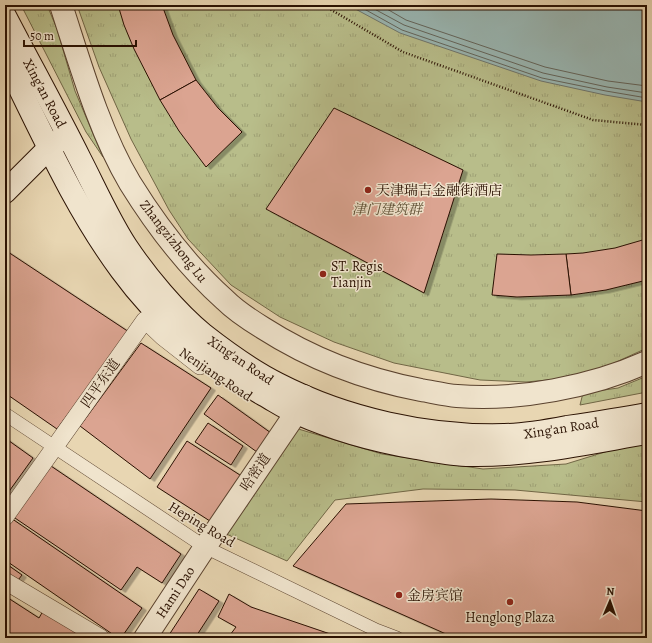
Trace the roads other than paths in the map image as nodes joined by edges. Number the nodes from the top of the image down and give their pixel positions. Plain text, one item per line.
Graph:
1 (61, 5) edge
2 (5, 16) edge
3 (5, 59) edge
4 (67, 135) junction
5 (50, 148) junction
6 (5, 192) edge
7 (145, 320) joint
8 (647, 362) edge
9 (300, 404) junction
10 (5, 414) edge
11 (647, 414) edge
12 (647, 433) edge
13 (538, 442) junction
14 (55, 447) junction
15 (5, 517) edge
16 (205, 547) junction
17 (5, 580) edge
18 (101, 638) edge
19 (145, 638) edge
20 (397, 638) edge

1 - 8 main road, Zhangzizhong Lu
2 - 4 main road, Xing'an Road
3 - 5 main road, Xing'an Road
4 - 5 main road
4 - 9 main road, Xing'an Road
5 - 6 main road
5 - 9 main road, Xing'an Road
7 - 9 street, Nenjiang Road
7 - 14 street, 四平东道
9 - 13 main road, Xing'an Road
9 - 16 main road, 哈密道
10 - 14 street, Heping Road
11 - 13 main road, Xing'an Road
12 - 13 main road, Xing'an Road
14 - 15 street, 四平东道
14 - 16 street, Heping Road
16 - 19 main road, Hami Dao
16 - 20 street, Heping Road
17 - 18 street

